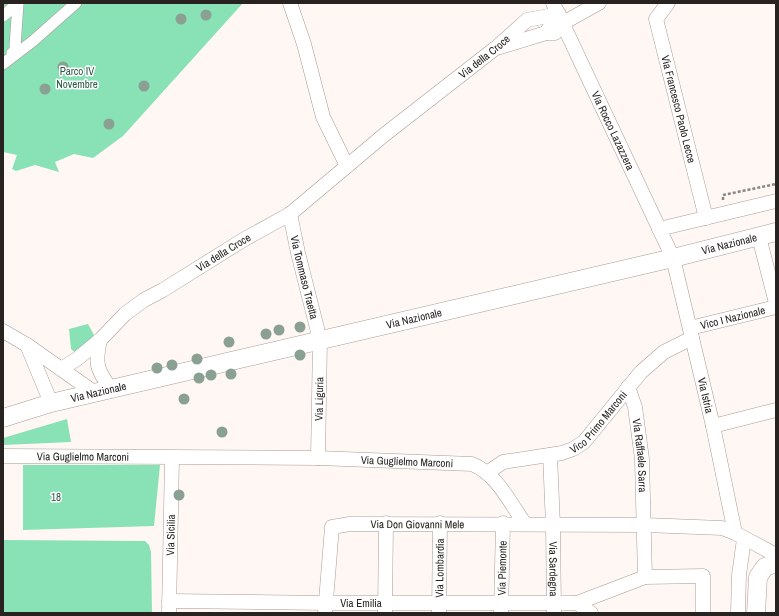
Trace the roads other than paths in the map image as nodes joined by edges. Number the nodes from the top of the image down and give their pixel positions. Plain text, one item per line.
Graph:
1 (18, 3) edge
2 (76, 3) edge
3 (290, 3) edge
4 (599, 3) edge
5 (668, 3) edge
6 (3, 16) edge
7 (561, 18) edge
8 (497, 47) junction
9 (18, 52) junction
10 (3, 55) edge
11 (3, 64) edge
12 (348, 166) junction
13 (776, 201) edge
14 (290, 214) junction
15 (706, 218) junction
16 (659, 229) junction
17 (776, 232) edge
18 (759, 237) junction
19 (673, 258) junction
20 (776, 303) edge
21 (776, 307) edge
22 (3, 331) edge
23 (691, 333) junction
24 (100, 340) junction
25 (320, 340) junction
26 (27, 345) junction
27 (61, 369) junction
28 (628, 387) junction
29 (103, 391) junction
30 (51, 403) junction
31 (776, 410) edge
32 (3, 418) edge
33 (712, 426) junction
34 (550, 455) junction
35 (3, 456) edge
36 (172, 458) junction
37 (318, 458) junction
38 (487, 473) junction
39 (386, 523) junction
40 (503, 523) junction
41 (440, 524) junction
42 (525, 524) junction
43 (553, 525) junction
44 (645, 525) junction
45 (740, 536) junction
46 (776, 555) edge
47 (776, 563) edge
48 (645, 577) junction
49 (577, 603) junction
50 (169, 607) edge
51 (326, 608) edge
52 (386, 608) edge
53 (439, 608) edge
54 (502, 608) edge
55 (553, 608) edge
56 (591, 613) edge
57 (703, 613) edge
58 (738, 613) edge
59 (756, 613) edge

1 - 6 street
1 - 9 street
2 - 9 street
3 - 12 street
4 - 7 street
5 - 15 street, Via Francesco Paolo Lecce
7 - 8 street
7 - 8 street, Via della Croce
7 - 16 street, Via Rocco Lazazzera
8 - 12 street, Via della Croce
9 - 10 street
9 - 11 street
12 - 14 street, Via della Croce
13 - 15 street
14 - 24 street, Via della Croce
14 - 25 street, Via Tommaso Traetta
15 - 16 street
16 - 19 street, Via Rocco Lazazzera
17 - 18 street, Via Nazionale
18 - 19 street, Via Nazionale
18 - 20 street
19 - 23 street, Via Istria
19 - 25 street, Via Nazionale
21 - 23 street, Vico I Nazionale
22 - 26 street
23 - 28 street, Vico Primo Marconi
23 - 33 street, Via Istria
24 - 27 street, Via della Croce
24 - 29 street
25 - 29 street, Via Nazionale
25 - 37 street, Via Liguria
26 - 27 street
26 - 30 street
27 - 29 street
28 - 34 street, Vico Primo Marconi
28 - 44 street, Via Raffaele Sarra
29 - 30 street, Via Nazionale
30 - 32 street, Via Nazionale
31 - 33 street
33 - 45 street, Via Istria
34 - 38 street, Vico Primo Marconi
34 - 43 street, Via Sardegna
35 - 36 street, Via Guglielmo Marconi
36 - 37 street, Via Guglielmo Marconi
36 - 50 street, Via Sicilia
37 - 38 street, Via Guglielmo Marconi
38 - 42 street, Via Guglielmo Marconi
39 - 41 street, Via Don Giovanni Mele
39 - 51 street, Via Don Giovanni Mele
39 - 52 street
40 - 41 street, Via Don Giovanni Mele
40 - 42 street, Via Don Giovanni Mele
40 - 54 street, Via Piemonte
41 - 53 street, Via Lombardia
42 - 43 street
43 - 44 street
43 - 55 street, Via Sardegna
44 - 45 street
44 - 48 street, Via Raffaele Sarra
45 - 46 street
45 - 58 street, Via Istria
47 - 59 street
48 - 49 street
48 - 57 street
49 - 55 street, Via Emilia
49 - 56 street
50 - 51 street, Via Emilia
51 - 52 street, Via Emilia
52 - 53 street, Via Emilia
53 - 54 street, Via Emilia
54 - 55 street, Via Emilia

